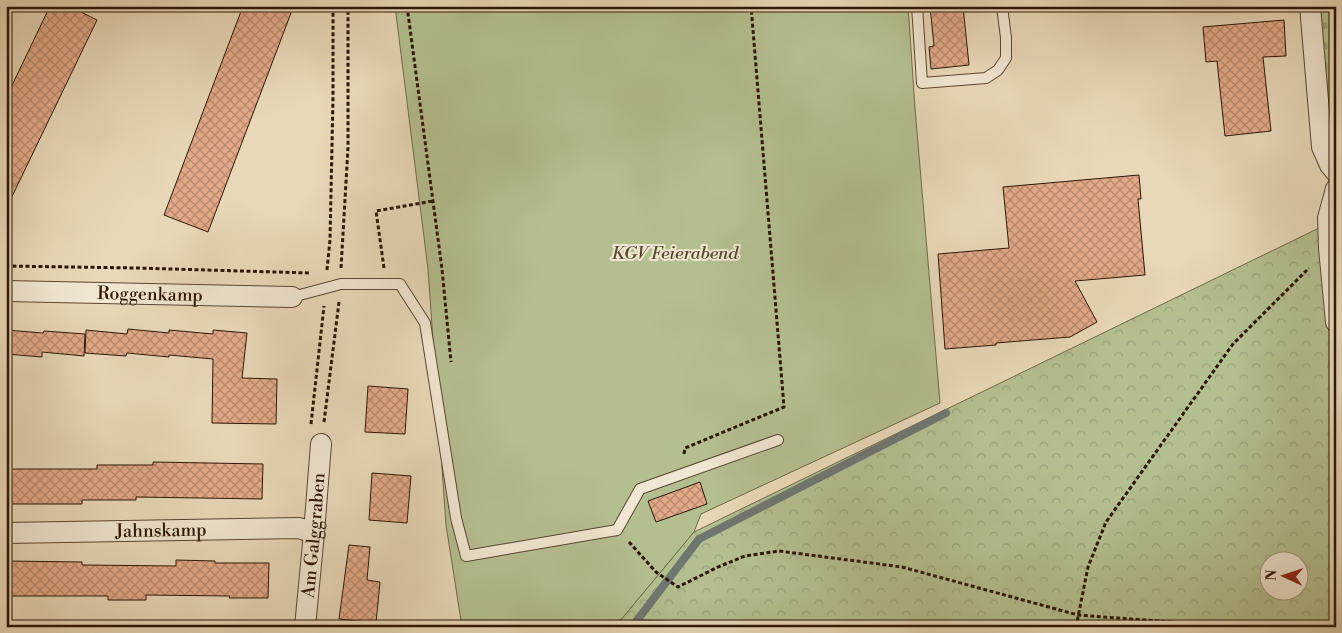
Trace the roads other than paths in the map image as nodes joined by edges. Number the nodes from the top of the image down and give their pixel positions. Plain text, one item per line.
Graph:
1 (917, 6) edge
2 (1002, 6) edge
3 (1310, 6) edge
4 (1336, 172) edge
5 (1336, 189) edge
6 (6, 291) edge
7 (292, 297) joint
8 (1336, 322) edge
9 (778, 440) dead end
10 (321, 444) road end
11 (6, 533) edge
12 (314, 533) junction
13 (305, 627) edge

1 - 2 lane
3 - 4 street
5 - 8 street
6 - 7 street, Roggenkamp
7 - 9 lane
10 - 12 street, Am Galggraben
11 - 12 street, Jahnskamp
12 - 13 street, Am Galggraben

